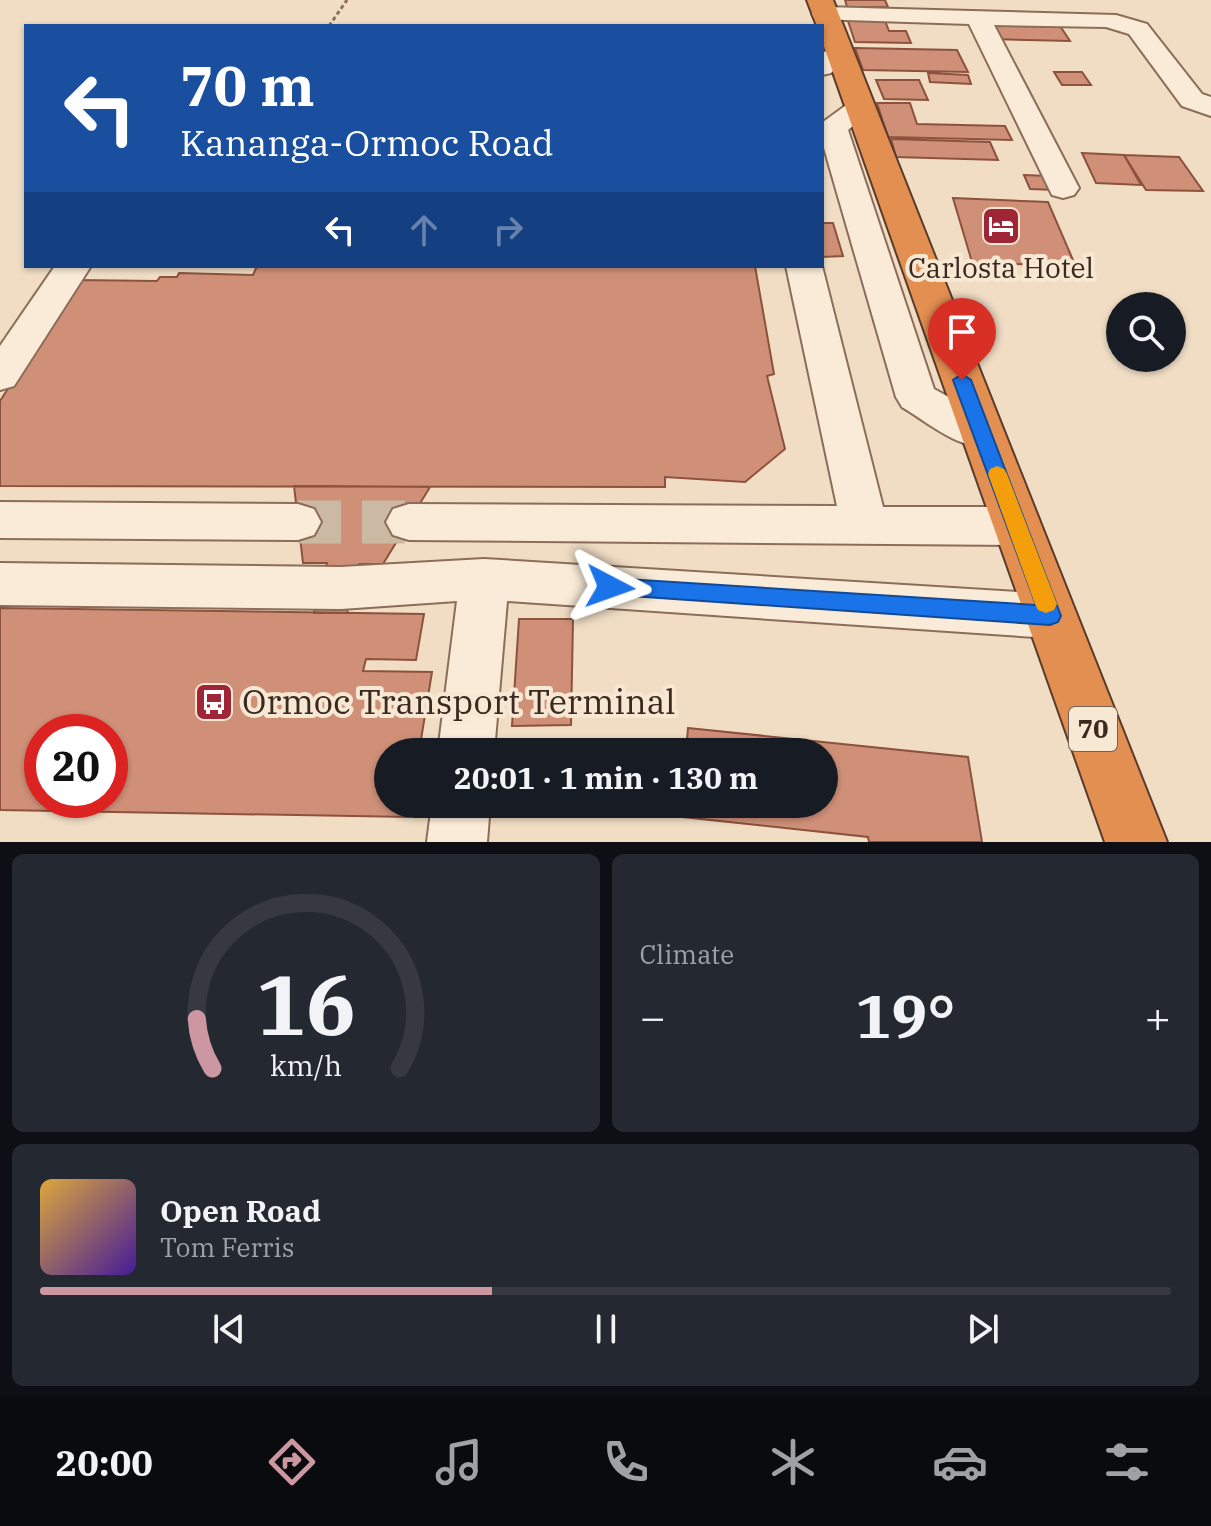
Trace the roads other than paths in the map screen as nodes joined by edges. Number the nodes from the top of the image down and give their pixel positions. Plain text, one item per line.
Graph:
1 (822, 7) edge
2 (978, 17) junction
3 (830, 60) edge
4 (1211, 107) edge
5 (1063, 188) dead end
6 (72, 268) edge
7 (804, 268) edge
8 (0, 376) edge
9 (0, 520) edge
10 (298, 522) tunnel mouth
11 (409, 522) tunnel mouth
12 (864, 525) junction
13 (1017, 526) junction
14 (484, 579) junction
15 (0, 584) edge
16 (1050, 616) junction
17 (467, 738) edge
18 (460, 818) edge
19 (457, 842) edge
20 (1136, 842) edge

1 - 2 street
1 - 3 highway, 70
2 - 4 street
2 - 5 street
3 - 13 highway, 70
6 - 8 street
7 - 12 street
9 - 10 street
11 - 12 street
12 - 13 street
13 - 16 highway, 70
14 - 15 street
14 - 16 street
14 - 17 street
16 - 20 highway, 70
18 - 19 street

